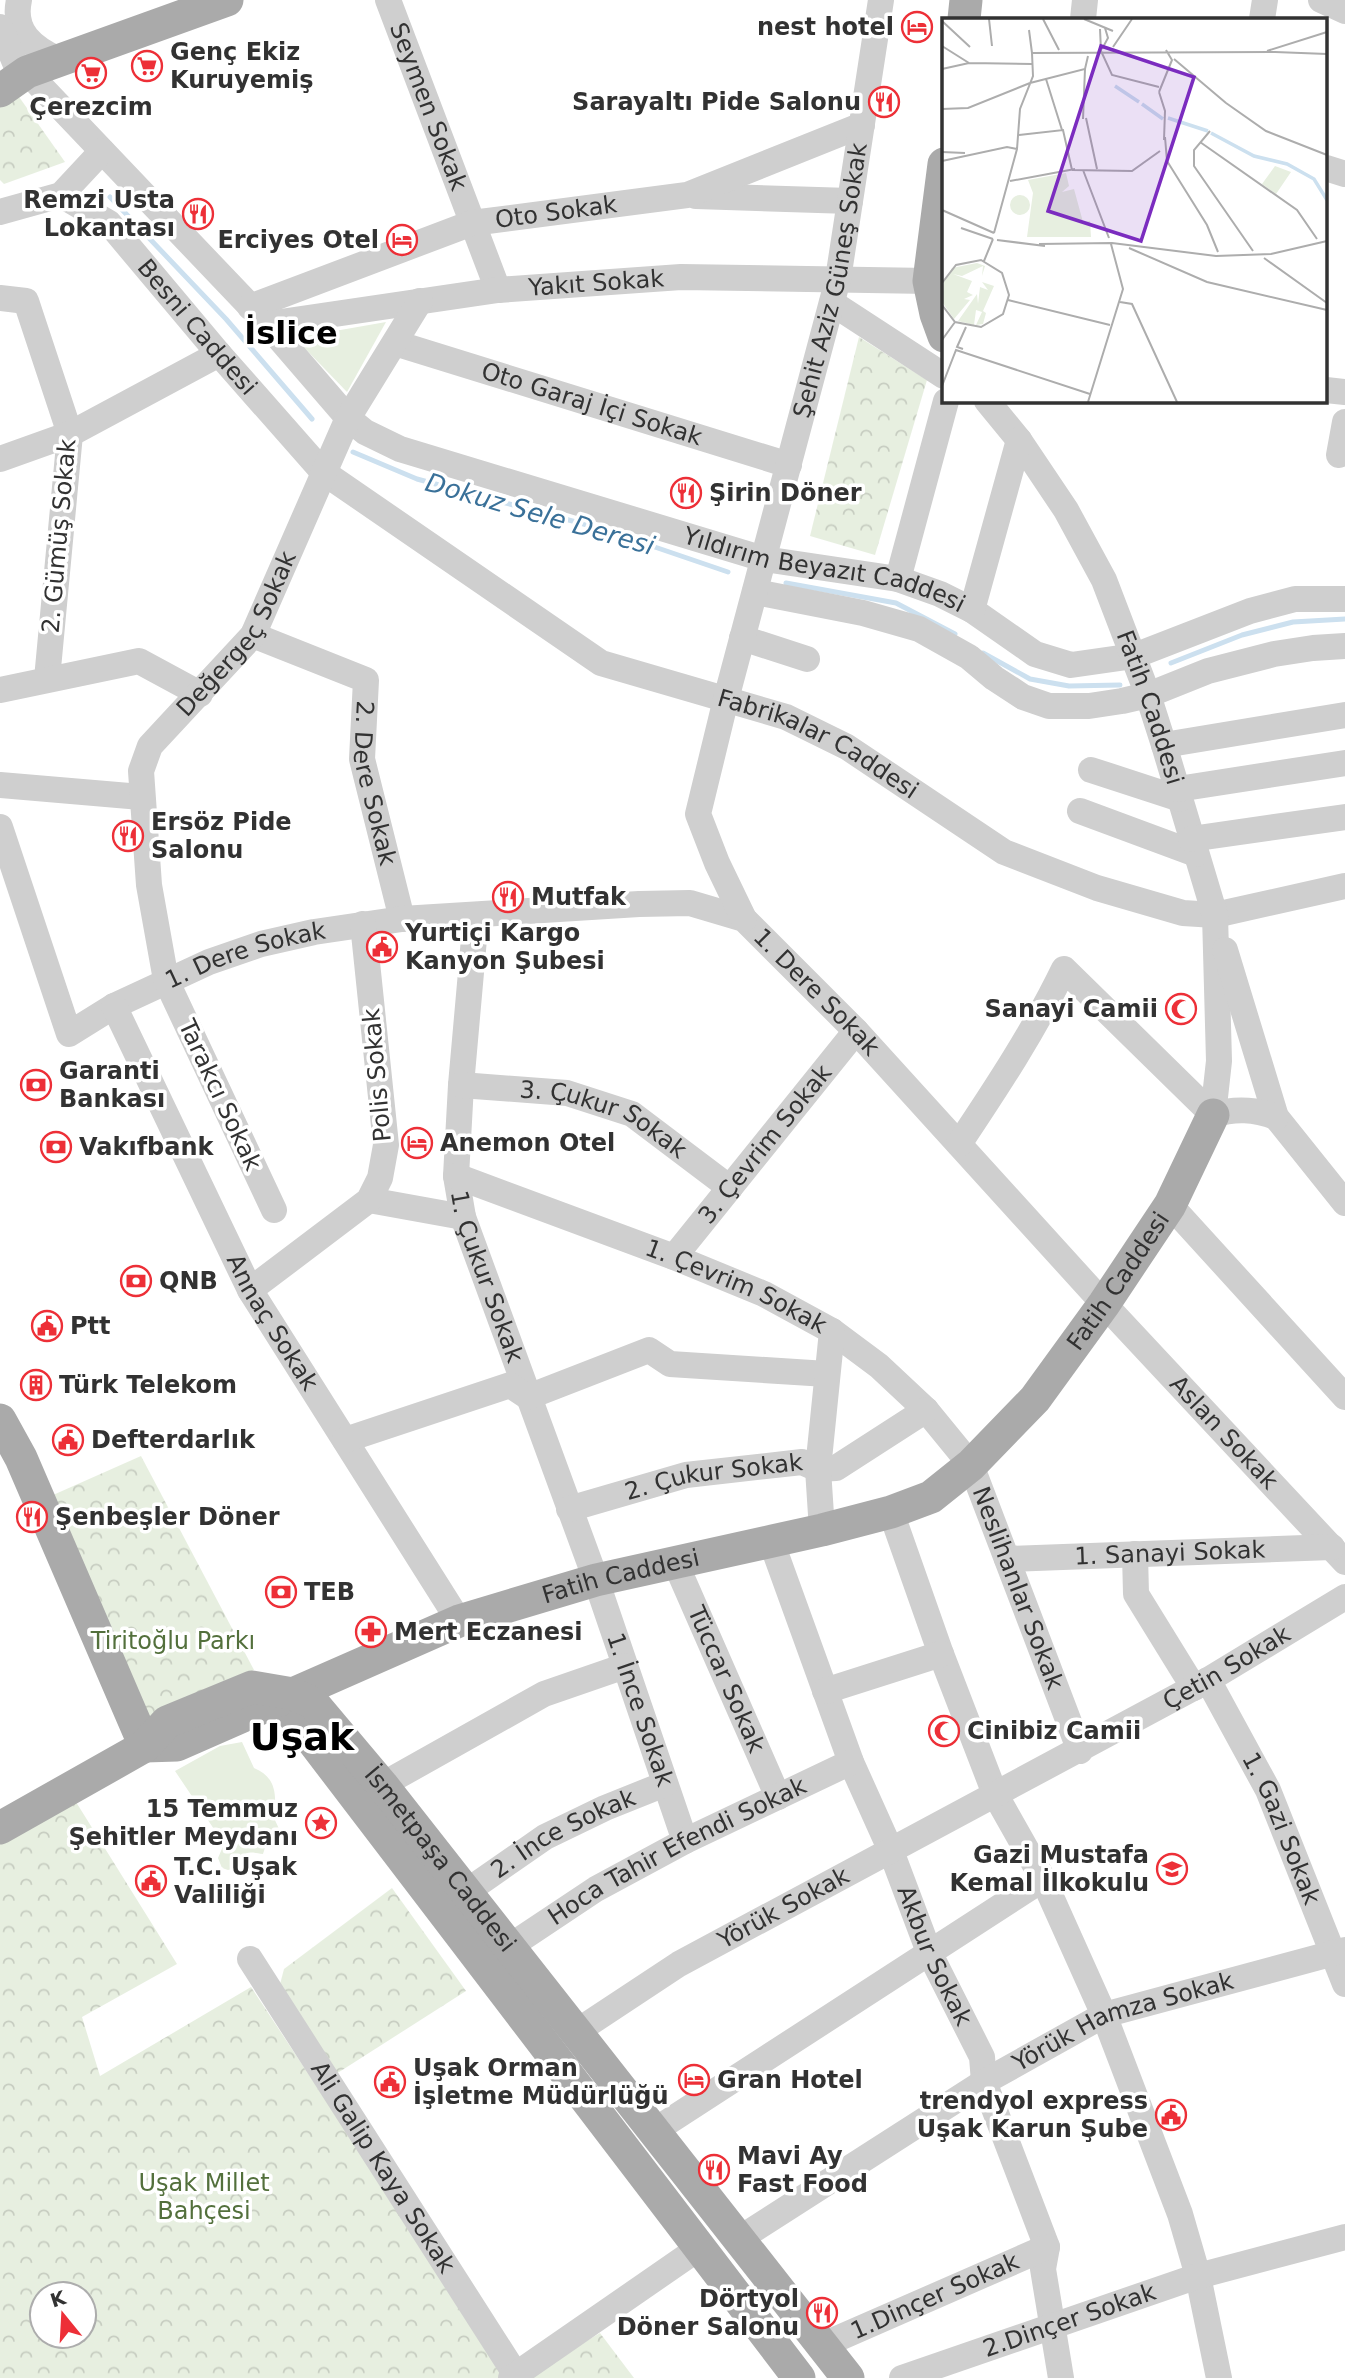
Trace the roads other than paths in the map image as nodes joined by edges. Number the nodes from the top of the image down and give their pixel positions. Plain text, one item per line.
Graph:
1 (388, 0) edge
2 (881, 0) edge
3 (966, 0) edge
4 (989, 0) edge
5 (1085, 0) edge
6 (1265, 0) edge
7 (1321, 0) edge
8 (210, 3) edge
9 (1345, 11) edge
10 (9, 13) edge
11 (964, 18) edge
12 (987, 18) edge
13 (1083, 18) edge
14 (1262, 18) edge
15 (59, 60) junction
16 (27, 72) junction
17 (0, 92) edge
18 (862, 125) junction
19 (102, 151) junction
20 (1328, 169) edge
21 (1345, 174) edge
22 (942, 180) edge
23 (61, 195) junction
24 (687, 195) junction
25 (850, 201) junction
26 (0, 212) edge
27 (472, 223) junction
28 (929, 281) junction
29 (498, 290) junction
30 (835, 291) junction
31 (0, 298) edge
32 (420, 301) junction
33 (258, 315) junction
34 (942, 330) edge
35 (395, 342) junction
36 (219, 354) junction
37 (942, 374) edge
38 (946, 402) edge
39 (988, 402) edge
40 (348, 418) junction
41 (1345, 422) edge
42 (71, 434) junction
43 (1019, 440) junction
44 (1339, 455) dead end
45 (0, 458) edge
46 (789, 465) junction
47 (323, 472) junction
48 (764, 559) junction
49 (898, 579) junction
50 (755, 592) junction
51 (1345, 598) edge
52 (972, 610) junction
53 (253, 635) junction
54 (743, 638) junction
55 (1345, 646) edge
56 (1134, 656) junction
57 (807, 659) dead end
58 (47, 679) junction
59 (0, 690) edge
60 (200, 694) junction
61 (1148, 695) junction
62 (726, 699) junction
63 (1345, 715) edge
64 (1164, 745) junction
65 (1345, 763) edge
66 (1091, 770) dead end
67 (0, 785) edge
68 (1179, 794) junction
69 (141, 797) junction
70 (1080, 811) dead end
71 (1345, 817) edge
72 (0, 827) edge
73 (1194, 847) junction
74 (1345, 886) edge
75 (1215, 915) junction
76 (476, 916) junction
77 (402, 919) junction
78 (744, 919) junction
79 (363, 924) junction
80 (166, 980) junction
81 (114, 1006) junction
82 (856, 1031) junction
83 (461, 1085) junction
84 (1213, 1115) junction
85 (1276, 1118) junction
86 (960, 1144) junction
87 (456, 1175) junction
88 (730, 1188) junction
89 (369, 1200) junction
90 (1345, 1203) edge
91 (1170, 1205) junction
92 (274, 1210) dead end
93 (463, 1217) junction
94 (674, 1257) junction
95 (250, 1290) junction
96 (1104, 1304) junction
97 (832, 1331) junction
98 (827, 1374) junction
99 (528, 1397) junction
100 (1345, 1397) edge
101 (926, 1410) junction
102 (0, 1420) edge
103 (345, 1440) junction
104 (971, 1465) junction
105 (818, 1469) junction
106 (569, 1509) junction
107 (891, 1512) junction
108 (822, 1530) junction
109 (771, 1541) junction
110 (1135, 1554) junction
111 (1338, 1554) edge
112 (1007, 1559) junction
113 (675, 1562) junction
114 (596, 1580) junction
115 (1345, 1597) edge
116 (459, 1622) junction
117 (941, 1654) junction
118 (625, 1666) junction
119 (1201, 1684) junction
120 (825, 1691) junction
121 (293, 1694) junction
122 (145, 1746) junction
123 (1080, 1751) junction
124 (851, 1762) junction
125 (665, 1784) junction
126 (382, 1785) junction
127 (995, 1794) junction
128 (778, 1797) junction
129 (0, 1828) edge
130 (685, 1841) junction
131 (891, 1851) junction
132 (1043, 1879) junction
133 (466, 1892) junction
134 (509, 1947) junction
135 (1338, 1951) edge
136 (929, 1952) junction
137 (250, 1959) dead end
138 (1345, 1984) edge
139 (1104, 2015) junction
140 (576, 2032) junction
141 (984, 2082) junction
142 (654, 2131) junction
143 (1345, 2237) edge
144 (739, 2239) junction
145 (1047, 2247) junction
146 (699, 2248) junction
147 (1198, 2276) junction
148 (1052, 2327) junction
149 (823, 2345) junction
150 (514, 2376) edge
151 (799, 2378) edge
152 (848, 2378) edge
153 (902, 2378) edge
154 (1062, 2378) edge
155 (1219, 2378) edge

1 - 27 street, Seymen Sokak
2 - 18 street, Şehit Aziz Güneş Sokak
3 - 11 main road
4 - 12 main road
5 - 13 street
6 - 14 street
7 - 9 street
8 - 15 main road
10 - 15 street
10 - 16 street, Yıldırım Beyazıt Caddesi
15 - 16 main road
16 - 17 main road
16 - 19 street, Yıldırım Beyazıt Caddesi
18 - 24 street, Oto Sokak
18 - 25 street, Şehit Aziz Güneş Sokak
19 - 23 street
19 - 33 street, Yıldırım Beyazıt Caddesi
20 - 21 street
22 - 28 main road
23 - 26 street
23 - 36 street, Besni Caddesi
24 - 25 street
24 - 27 street, Oto Sokak
25 - 30 street, Şehit Aziz Güneş Sokak
27 - 29 street, Seymen Sokak
27 - 33 street, Oto Sokak
28 - 30 street, Yakıt Sokak
28 - 34 main road
29 - 30 street, Yakıt Sokak
29 - 32 street, Yakıt Sokak
30 - 37 street
30 - 46 street, Şehit Aziz Güneş Sokak
31 - 42 street, 2. Gümüş Sokak
32 - 33 street, Yakıt Sokak
32 - 35 street, Değergeç Sokak
33 - 40 street, Yıldırım Beyazıt Caddesi
35 - 40 street, Değergeç Sokak
35 - 46 street, Oto Garaj İçi Sokak
36 - 42 street
36 - 47 street, Besni Caddesi
38 - 49 street
39 - 43 street, Fatih Caddesi
40 - 47 street, Değergeç Sokak
40 - 48 street, Yıldırım Beyazıt Caddesi
41 - 44 street
42 - 45 street
42 - 58 street, 2. Gümüş Sokak
43 - 52 street
43 - 56 street, Fatih Caddesi
46 - 48 street, Şehit Aziz Güneş Sokak
47 - 53 street, Değergeç Sokak
47 - 62 street, Fabrikalar Caddesi
48 - 49 street, Yıldırım Beyazıt Caddesi
48 - 50 street, Şehit Aziz Güneş Sokak
49 - 52 street, Yıldırım Beyazıt Caddesi
50 - 54 street, Şehit Aziz Güneş Sokak
50 - 61 street
51 - 56 street, Yıldırım Beyazıt Caddesi
52 - 56 street, Yıldırım Beyazıt Caddesi
53 - 60 street, Değergeç Sokak
53 - 77 street, 2. Dere Sokak
54 - 57 street
54 - 62 street, Şehit Aziz Güneş Sokak
55 - 61 street
56 - 61 street, Fatih Caddesi
58 - 59 street
58 - 60 street
60 - 69 street, Değergeç Sokak
61 - 64 street, Fatih Caddesi
62 - 75 street, Fabrikalar Caddesi
62 - 78 street, Şehit Aziz Güneş Sokak
63 - 64 street
64 - 68 street, Fatih Caddesi
65 - 68 street
66 - 68 street
67 - 69 street
68 - 73 street, Fatih Caddesi
69 - 80 street, Değergeç Sokak
70 - 73 street
71 - 73 street
72 - 81 street, 1. Dere Sokak
73 - 75 street, Fatih Caddesi
74 - 75 street, Fabrikalar Caddesi
75 - 84 street, Fatih Caddesi
75 - 85 street
76 - 77 street, 1. Dere Sokak
76 - 78 street, 1. Dere Sokak
76 - 83 street, 1. Çukur Sokak
77 - 79 street, 1. Dere Sokak
78 - 82 street, 1. Dere Sokak
79 - 80 street, 1. Dere Sokak
79 - 89 street, Polis Sokak
80 - 81 street, 1. Dere Sokak
80 - 92 street, Tarakcı Sokak
81 - 95 street, Annaç Sokak
82 - 86 street, 1. Dere Sokak
82 - 88 street, 3. Çevrim Sokak
83 - 87 street, 1. Çukur Sokak
83 - 88 street, 3. Çukur Sokak
84 - 85 street
84 - 86 street
84 - 91 main road, Fatih Caddesi
85 - 90 street
86 - 96 street, 1. Dere Sokak
87 - 93 street, 1. Çukur Sokak
87 - 94 street, 1. Çevrim Sokak
88 - 94 street, 3. Çevrim Sokak
89 - 93 street
89 - 95 street
91 - 96 main road, Fatih Caddesi
91 - 100 street
93 - 99 street, 1. Çukur Sokak
94 - 97 street, 1. Çevrim Sokak
95 - 103 street, Annaç Sokak
96 - 104 main road, Fatih Caddesi
96 - 111 street, Aslan Sokak
97 - 98 street
97 - 101 street, 1. Çevrim Sokak
98 - 99 street
98 - 105 street
99 - 103 street
99 - 106 street, 1. Çukur Sokak
101 - 104 street, 1. Çevrim Sokak
101 - 105 street, 2. Çukur Sokak
102 - 122 main road
103 - 116 street, Annaç Sokak
104 - 107 main road, Fatih Caddesi
104 - 112 street, Neslihanlar Sokak
105 - 106 street, 2. Çukur Sokak
105 - 108 street
106 - 114 street, 1. Çukur Sokak
107 - 108 main road, Fatih Caddesi
107 - 117 street
108 - 109 main road, Fatih Caddesi
109 - 113 main road, Fatih Caddesi
109 - 120 street, Akbur Sokak
110 - 111 street, 1. Sanayi Sokak
110 - 112 street, 1. Sanayi Sokak
110 - 119 street, 1. Gazi Sokak
112 - 123 street, Neslihanlar Sokak
113 - 114 main road, Fatih Caddesi
113 - 128 street, Tüccar Sokak
114 - 116 main road, Fatih Caddesi
114 - 118 street, 1. İnce Sokak
115 - 119 street, Çetin Sokak
116 - 121 main road, Fatih Caddesi
117 - 120 street
117 - 127 street
118 - 125 street, 1. İnce Sokak
118 - 126 street
119 - 123 street, Çetin Sokak
119 - 135 street, 1. Gazi Sokak
120 - 124 street, Akbur Sokak
121 - 122 main road
121 - 126 main road, İsmetpaşa Caddesi
121 - 146 main road, İsmetpaşa Caddesi
122 - 129 main road
123 - 127 street, Çetin Sokak
124 - 128 street, Hoca Tahir Efendi Sokak
124 - 131 street, Akbur Sokak
125 - 130 street, 1. İnce Sokak
125 - 133 street, 2. İnce Sokak
126 - 133 main road, İsmetpaşa Caddesi
127 - 131 street, Yörük Sokak
127 - 132 street
128 - 130 street, Hoca Tahir Efendi Sokak
130 - 134 street, Hoca Tahir Efendi Sokak
131 - 136 street, Akbur Sokak
131 - 140 street, Yörük Sokak
132 - 136 street
132 - 139 street
133 - 134 main road, İsmetpaşa Caddesi
134 - 140 main road, İsmetpaşa Caddesi
135 - 138 street, 1. Gazi Sokak
135 - 139 street, Yörük Hamza Sokak
136 - 141 street, Akbur Sokak
136 - 142 street
137 - 150 street, Ali Galip Kaya Sokak
139 - 141 street, Yörük Hamza Sokak
139 - 147 street
140 - 142 main road, İsmetpaşa Caddesi
141 - 144 street, Yörük Hamza Sokak
141 - 145 street, Akbur Sokak
142 - 144 main road, İsmetpaşa Caddesi
143 - 147 street, 2.Dinçer Sokak
144 - 149 main road, İsmetpaşa Caddesi
145 - 148 street, Akbur Sokak
145 - 149 street, 1.Dinçer Sokak
146 - 150 street
146 - 151 main road, İsmetpaşa Caddesi
147 - 148 street, 2.Dinçer Sokak
147 - 155 street
148 - 153 street, 2.Dinçer Sokak
148 - 154 street, Akbur Sokak
149 - 152 main road, İsmetpaşa Caddesi

